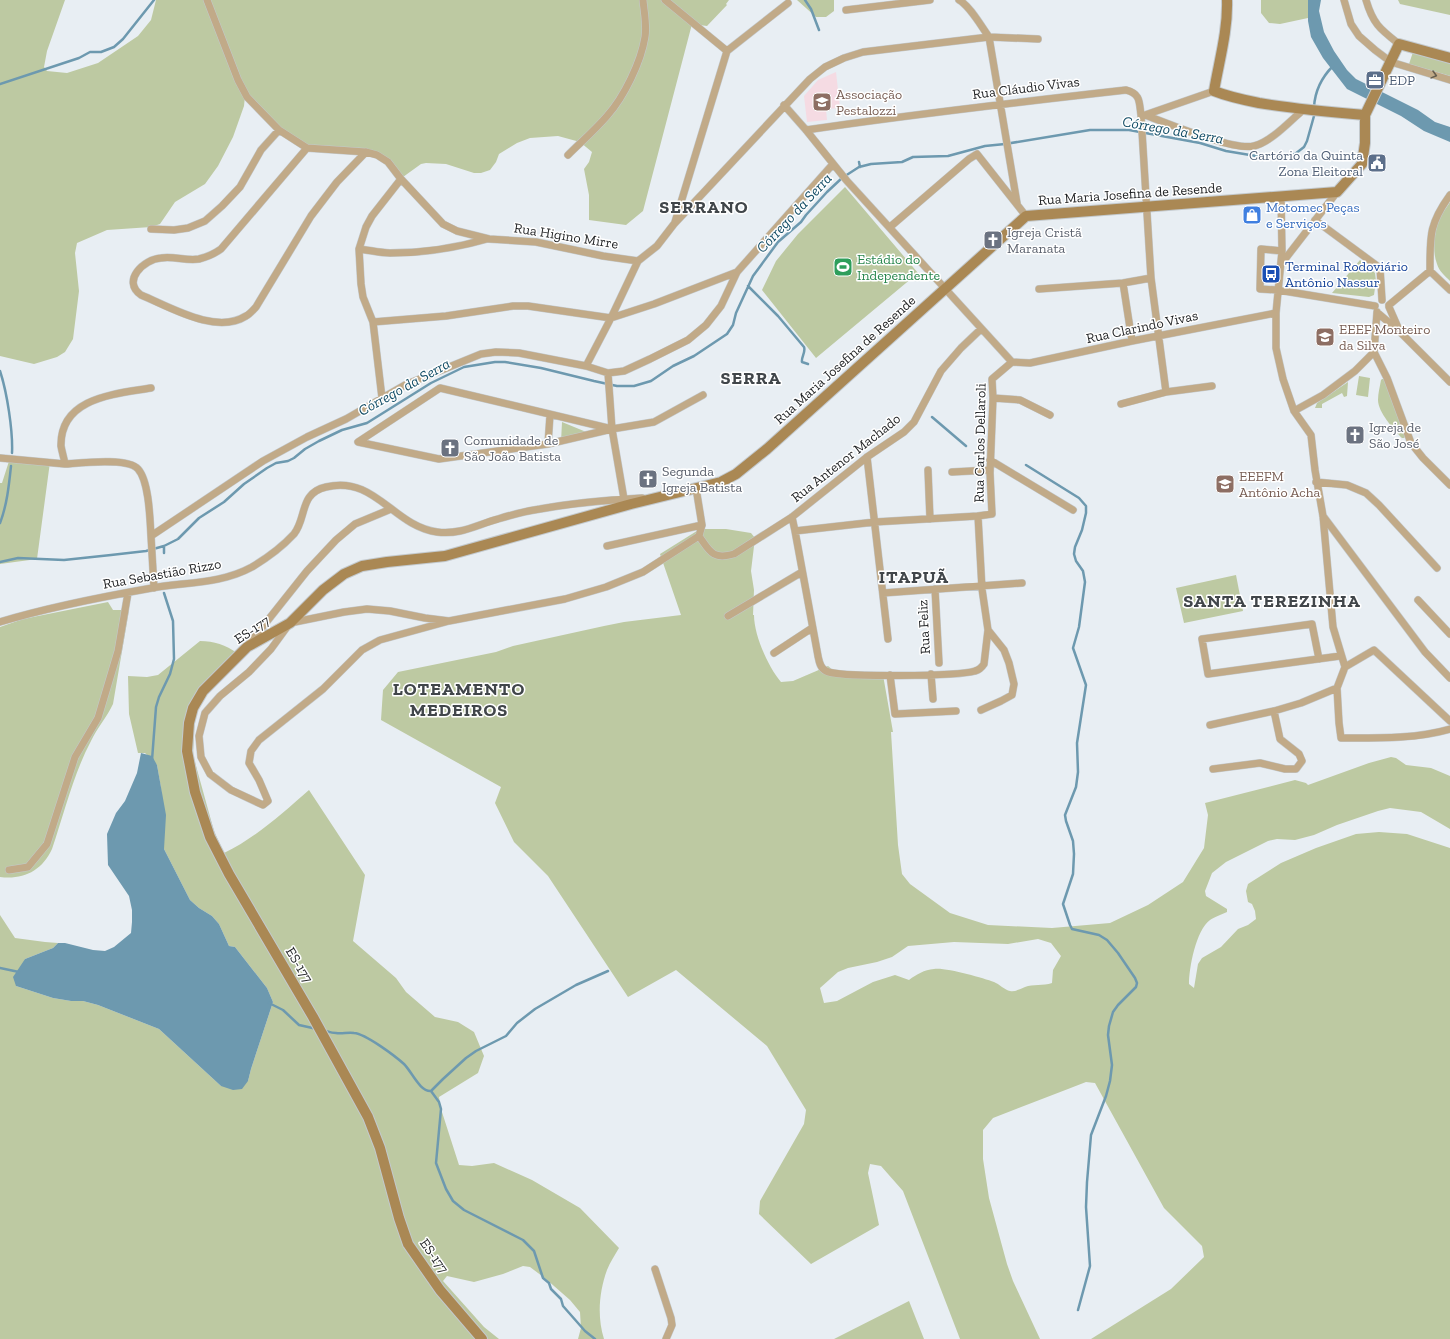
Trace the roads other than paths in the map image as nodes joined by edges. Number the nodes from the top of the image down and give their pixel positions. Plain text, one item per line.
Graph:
1 (207, 0) edge
2 (644, 0) edge
3 (665, 0) edge
4 (930, 0) edge
5 (959, 0) edge
6 (1227, 0) edge
7 (1344, 0) edge
8 (1366, 0) edge
9 (788, 3) dead end
10 (846, 10) dead end
11 (989, 37) junction
12 (1038, 39) dead end
13 (1399, 44) junction
14 (727, 51) junction
15 (1450, 58) edge
16 (1391, 62) junction
17 (1450, 80) edge
18 (1214, 91) junction
19 (1000, 104) junction
20 (784, 105) junction
21 (1310, 111) junction
22 (1367, 111) junction
23 (1143, 115) junction
24 (279, 130) junction
25 (806, 130) junction
26 (307, 148) junction
27 (366, 152) junction
28 (568, 155) dead end
29 (833, 164) junction
30 (401, 179) junction
31 (1337, 192) junction
32 (1450, 195) edge
33 (1281, 196) junction
34 (1017, 203) junction
35 (1147, 206) junction
36 (1026, 216) junction
37 (1315, 220) junction
38 (674, 224) junction
39 (890, 227) junction
40 (151, 229) dead end
41 (489, 239) junction
42 (359, 249) junction
43 (1282, 251) junction
44 (638, 261) junction
45 (1281, 264) junction
46 (1430, 271) junction
47 (737, 272) junction
48 (1152, 278) junction
49 (1123, 283) junction
50 (946, 288) junction
51 (1039, 289) dead end
52 (1278, 290) junction
53 (1450, 290) edge
54 (1382, 300) junction
55 (1389, 306) junction
56 (1377, 311) junction
57 (1276, 313) junction
58 (611, 318) junction
59 (373, 322) junction
60 (981, 329) junction
61 (1400, 332) junction
62 (1159, 336) junction
63 (1132, 341) junction
64 (1374, 352) junction
65 (1012, 362) junction
66 (586, 366) junction
67 (608, 373) junction
68 (1450, 382) edge
69 (1212, 386) dead end
70 (151, 388) dead end
71 (1166, 392) junction
72 (703, 395) dead end
73 (382, 398) junction
74 (993, 398) junction
75 (1121, 404) dead end
76 (1294, 411) junction
77 (550, 415) junction
78 (1050, 415) dead end
79 (612, 429) junction
80 (548, 444) junction
81 (868, 457) junction
82 (0, 458) edge
83 (990, 460) junction
84 (65, 464) junction
85 (928, 470) dead end
86 (990, 470) junction
87 (952, 472) dead end
88 (1316, 482) junction
89 (1450, 485) edge
90 (696, 488) junction
91 (382, 501) joint
92 (628, 502) junction
93 (391, 509) junction
94 (1073, 510) dead end
95 (978, 516) junction
96 (1323, 516) junction
97 (792, 517) junction
98 (930, 519) junction
99 (875, 522) junction
100 (702, 525) junction
101 (795, 531) junction
102 (152, 536) junction
103 (699, 536) junction
104 (607, 546) dead end
105 (1437, 568) dead end
106 (802, 572) junction
107 (1022, 583) dead end
108 (982, 585) junction
109 (154, 588) junction
110 (935, 589) junction
111 (128, 593) junction
112 (883, 593) junction
113 (1418, 600) dead end
114 (728, 616) dead end
115 (449, 621) junction
116 (0, 622) edge
117 (290, 623) junction
118 (812, 628) junction
119 (988, 630) junction
120 (1450, 634) edge
121 (888, 639) dead end
122 (246, 647) junction
123 (774, 653) dead end
124 (1340, 656) junction
125 (1319, 659) junction
126 (939, 663) dead end
127 (1345, 667) junction
128 (931, 674) junction
129 (890, 675) junction
130 (1450, 678) edge
131 (1337, 688) junction
132 (933, 699) dead end
133 (981, 710) dead end
134 (956, 711) dead end
135 (1274, 711) junction
136 (1450, 720) edge
137 (1210, 725) dead end
138 (1450, 729) edge
139 (1213, 769) dead end
140 (9, 870) dead end
141 (655, 1269) dead end
142 (482, 1339) edge
143 (666, 1339) edge

1 - 24 street, Rua Higino Mirre
2 - 28 street
3 - 14 street
4 - 10 street
5 - 11 street
6 - 18 main road
7 - 16 street
8 - 13 street
9 - 14 street
11 - 12 street
11 - 19 street
11 - 20 street
13 - 15 main road
13 - 16 main road
14 - 38 street
16 -> 17 street
16 - 22 main road
18 - 21 main road
18 - 23 street
19 - 23 street, Rua Cláudio Vivas
19 - 25 street, Rua Cláudio Vivas
19 - 34 street
20 - 25 street
20 - 38 street
21 - 22 main road
21 - 23 street
22 - 31 main road
23 - 35 street, Rua Cláudio Vivas
24 - 26 street, Rua Higino Mirre
24 - 40 street
25 - 29 street
26 - 27 street, Rua Higino Mirre
26 - 27 street
27 - 30 street, Rua Higino Mirre
29 - 39 street
29 - 47 street
30 - 41 street, Rua Higino Mirre
30 - 42 street
31 - 33 main road, Rua Maria Josefina de Resende
31 - 37 street
32 - 46 street
33 - 35 main road, Rua Maria Josefina de Resende
33 - 43 street
34 - 36 street
34 - 39 street
35 - 36 main road, Rua Maria Josefina de Resende
35 - 48 street, Rua Cláudio Vivas
36 - 50 main road, Rua Maria Josefina de Resende / ES-177
37 - 45 street
37 - 54 street
38 - 44 street
39 - 50 street
41 - 42 street, Rua Higino Mirre
41 - 44 street, Rua Higino Mirre
42 - 59 street
43 - 45 street
43 - 52 street
44 - 58 street
45 - 52 street
46 - 53 street
46 - 55 street
47 - 58 street
47 - 67 street
48 - 49 street
48 - 62 street, Rua Cláudio Vivas
49 - 51 street
49 - 63 street
50 - 60 street
50 - 90 main road, Rua Maria Josefina de Resende / ES-177
52 - 56 street
52 - 57 street
54 - 55 street
54 - 56 street
55 - 56 street
55 - 61 street
56 - 61 street
56 - 64 street
57 - 62 street, Rua Clarindo Vivas
57 - 76 street
58 - 59 street
58 - 66 street
59 - 73 street
60 - 65 street
60 - 81 street, Rua Antenor Machado
61 - 68 street
62 - 63 street, Rua Clarindo Vivas
62 - 71 street, Rua Cláudio Vivas
63 - 65 street, Rua Clarindo Vivas
64 - 76 street
64 - 89 street
65 - 74 street, Rua Carlos Dellaroli
66 - 67 street
66 - 73 street
67 - 79 street
69 - 71 street
70 - 84 street
71 - 75 street
72 - 79 street
73 - 102 street
74 - 78 street
74 - 83 street, Rua Carlos Dellaroli
76 - 88 street
77 - 79 street
77 - 80 street
77 - 80 street
79 - 80 street
79 - 92 street
81 - 97 street, Rua Antenor Machado
81 - 99 street
82 - 84 street
83 - 86 street, Rua Carlos Dellaroli
83 - 94 street
84 - 102 street
85 - 98 street
86 - 87 street
86 - 95 street, Rua Carlos Dellaroli
88 - 96 street
88 - 105 street
90 - 92 main road, Rua Maria Josefina de Resende / ES-177
90 - 100 street
91 - 93 street, Rua Maria Josefina de Resende
91 - 109 street, Rua Sebastião Rizzo
92 - 93 street, Rua Maria Josefina de Resende
92 - 117 main road, ES-177
93 - 122 street
95 - 98 street
95 - 108 street, Rua Carlos Dellaroli
96 - 124 street
96 - 130 street
97 - 101 street
97 - 103 street, Rua Antenor Machado
98 - 99 street
99 - 101 street
99 - 112 street
100 - 103 street
100 - 104 street
101 - 106 street
102 - 109 street
103 - 115 street
106 - 114 street
106 - 118 street
107 - 108 street
108 - 110 street
108 - 119 street, Rua Carlos Dellaroli
109 - 111 street, Rua Sebastião Rizzo
110 - 112 street
110 - 126 street, Rua Feliz
111 - 116 street, Rua Sebastião Rizzo
111 - 140 street
112 - 121 street
113 - 120 street
115 - 117 street
115 - 117 street
117 - 122 main road, ES-177 / ES-177
118 - 123 street
118 - 129 street
119 - 128 street, Rua Carlos Dellaroli
119 - 133 street
122 - 142 main road, ES-177 / ES-177
124 - 125 street
124 - 127 street
125 - 125 street
127 - 131 street
127 - 136 street
128 - 129 street
128 - 132 street
129 - 134 street
131 - 135 street
131 - 138 street
135 - 137 street
135 - 139 street
141 - 143 street

